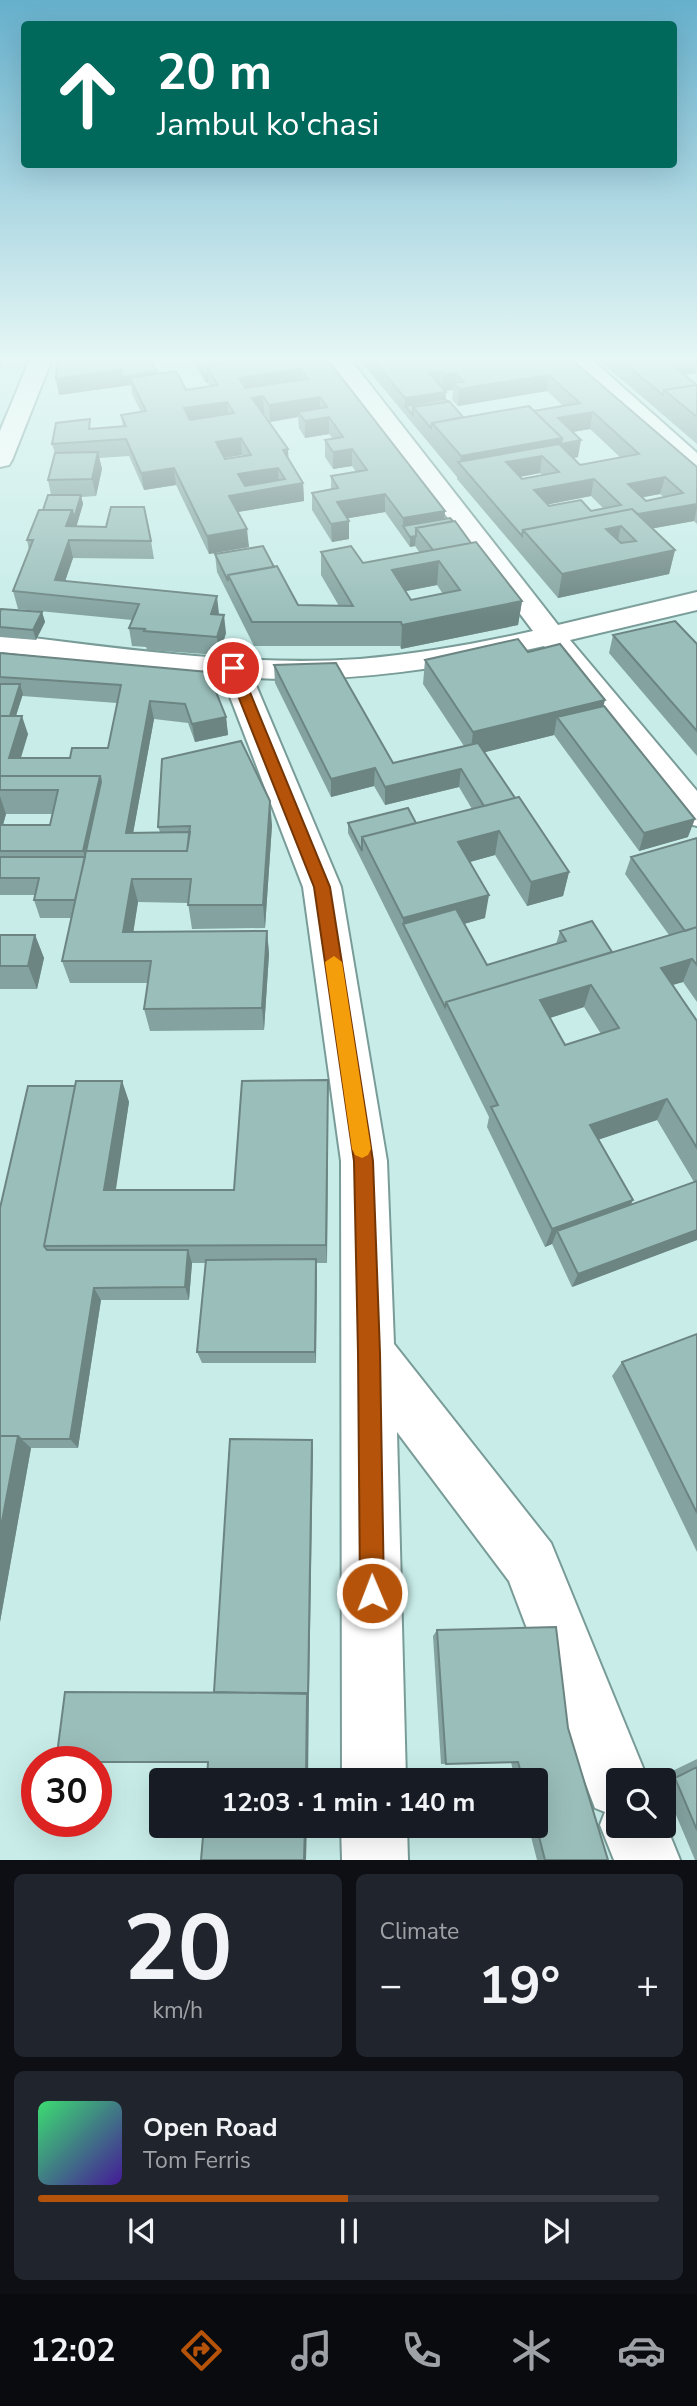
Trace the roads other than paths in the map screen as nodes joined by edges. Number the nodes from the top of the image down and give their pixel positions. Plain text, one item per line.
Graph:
1 (406, 446) edge
2 (675, 446) edge
3 (697, 466) edge
4 (697, 601) edge
5 (550, 634) junction
6 (0, 643) edge
7 (233, 668) junction
8 (697, 814) edge
9 (369, 1353) junction
10 (374, 1768) edge
11 (611, 1768) edge
12 (374, 1838) edge
13 (638, 1838) edge
14 (375, 1860) edge
15 (647, 1860) edge

1 - 5 street
2 - 3 street
4 - 5 street
5 - 7 street
5 - 8 street
6 - 7 street
7 - 9 street
9 - 10 street
9 - 11 street
12 - 14 street
13 - 15 street

